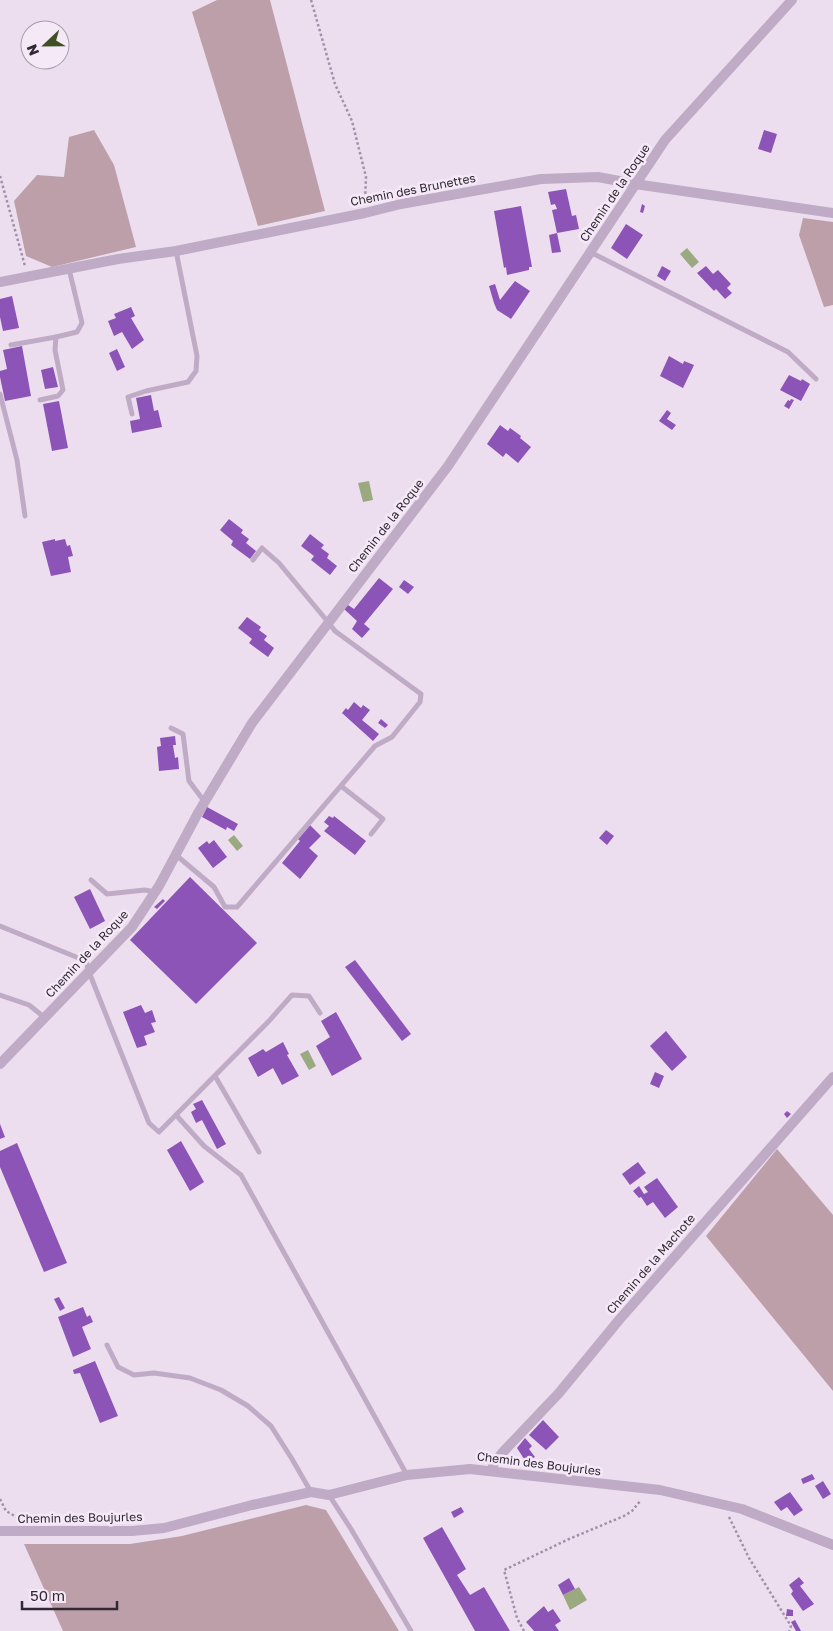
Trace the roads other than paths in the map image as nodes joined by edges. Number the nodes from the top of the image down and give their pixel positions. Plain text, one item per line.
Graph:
1 (792, 0) edge
2 (635, 184) junction
3 (833, 213) edge
4 (176, 251) junction
5 (590, 252) junction
6 (69, 269) junction
7 (0, 282) edge
8 (56, 337) junction
9 (11, 345) dead end
10 (816, 379) dead end
11 (0, 394) edge
12 (40, 400) dead end
13 (132, 414) dead end
14 (25, 516) dead end
15 (253, 560) dead end
16 (328, 622) junction
17 (172, 728) dead end
18 (341, 786) junction
19 (204, 802) junction
20 (371, 834) dead end
21 (176, 855) junction
22 (91, 880) dead end
23 (155, 892) junction
24 (0, 926) edge
25 (89, 972) junction
26 (0, 995) edge
27 (320, 1013) dead end
28 (45, 1018) junction
29 (0, 1064) edge
30 (215, 1076) junction
31 (833, 1077) edge
32 (176, 1115) junction
33 (259, 1152) dead end
34 (107, 1344) dead end
35 (492, 1470) junction
36 (407, 1475) junction
37 (311, 1492) junction
38 (329, 1495) junction
39 (0, 1531) edge
40 (833, 1545) edge
41 (410, 1631) edge

1 - 2 street, Chemin de la Roque
2 - 3 street, Chemin des Brunettes
2 - 4 street, Chemin des Brunettes
2 - 5 street, Chemin de la Roque
4 - 6 street, Chemin des Brunettes
4 - 13 lane
5 - 10 lane
5 - 16 street, Chemin de la Roque
6 - 7 street, Chemin des Brunettes
6 - 8 lane
8 - 9 lane
8 - 12 lane
11 - 14 lane
15 - 16 lane
16 - 18 lane
16 - 19 street, Chemin de la Roque
17 - 19 lane
18 - 20 lane
18 - 21 lane
19 - 21 street, Chemin de la Roque
21 - 23 street, Chemin de la Roque
22 - 23 lane
23 - 25 street, Chemin de la Roque
24 - 25 lane
25 - 28 street, Chemin de la Roque
25 - 32 lane
26 - 28 lane
27 - 30 lane
28 - 29 street, Chemin de la Roque
30 - 32 lane
30 - 33 lane
31 - 35 street, Chemin de la Machote
32 - 36 lane
34 - 37 lane
35 - 36 street, Chemin des Boujurles
35 - 40 street, Chemin des Boujurles
36 - 38 street, Chemin des Boujurles
37 - 38 street, Chemin des Boujurles
37 - 39 street, Chemin des Boujurles
38 - 41 lane

